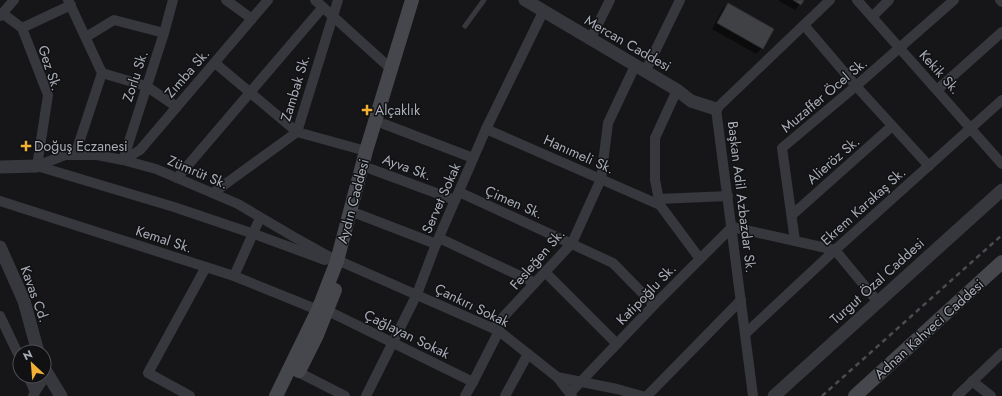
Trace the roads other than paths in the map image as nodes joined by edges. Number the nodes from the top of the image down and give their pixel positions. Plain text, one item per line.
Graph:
1 (14, 0) edge
2 (173, 0) edge
3 (226, 0) edge
4 (268, 0) edge
5 (338, 0) edge
6 (412, 0) edge
7 (420, 0) edge
8 (484, 0) edge
9 (525, 0) edge
10 (610, 0) edge
11 (680, 0) edge
12 (830, 0) edge
13 (857, 0) edge
14 (889, 0) edge
15 (954, 0) edge
16 (70, 3) edge
17 (319, 3) edge
18 (543, 12) junction
19 (1, 14) edge
20 (333, 15) junction
21 (872, 17) junction
22 (252, 19) junction
23 (804, 25) junction
24 (465, 26) dead end
25 (22, 28) junction
26 (1002, 32) edge
27 (164, 33) junction
28 (86, 37) junction
29 (590, 40) junction
30 (900, 48) junction
31 (215, 63) junction
32 (390, 68) junction
33 (640, 69) junction
34 (102, 73) junction
35 (146, 86) junction
36 (856, 86) junction
37 (677, 90) junction
38 (937, 90) junction
39 (250, 92) junction
40 (1002, 100) edge
41 (177, 107) junction
42 (716, 109) junction
43 (384, 124) junction
44 (892, 126) junction
45 (971, 128) junction
46 (486, 129) junction
47 (296, 132) junction
48 (366, 152) junction
49 (75, 155) junction
50 (473, 158) junction
51 (123, 160) junction
52 (1002, 164) edge
53 (37, 166) junction
54 (929, 166) junction
55 (0, 167) edge
56 (371, 169) junction
57 (177, 178) junction
58 (601, 179) junction
59 (1002, 190) edge
60 (213, 193) junction
61 (457, 196) junction
62 (728, 196) junction
63 (0, 201) edge
64 (660, 202) junction
65 (358, 214) junction
66 (792, 215) junction
67 (260, 218) junction
68 (732, 227) junction
69 (254, 234) junction
70 (437, 241) junction
71 (795, 241) junction
72 (572, 243) junction
73 (0, 247) edge
74 (835, 250) junction
75 (700, 259) junction
76 (340, 262) junction
77 (1002, 262) edge
78 (206, 267) junction
79 (545, 272) junction
80 (234, 276) junction
81 (536, 283) junction
82 (417, 294) junction
83 (741, 300) junction
84 (878, 302) junction
85 (654, 305) junction
86 (323, 311) junction
87 (0, 316) edge
88 (496, 330) junction
89 (745, 334) junction
90 (13, 344) edge
91 (36, 344) edge
92 (393, 344) junction
93 (617, 344) junction
94 (1002, 353) edge
95 (528, 354) junction
96 (298, 372) junction
97 (558, 377) junction
98 (972, 381) junction
99 (52, 382) edge
100 (473, 382) junction
101 (582, 382) junction
102 (31, 384) edge
103 (39, 384) edge
104 (613, 392) edge
105 (34, 394) edge
106 (571, 395) edge
107 (61, 396) edge
108 (190, 396) edge
109 (276, 396) edge
110 (287, 396) edge
111 (345, 396) edge
112 (366, 396) edge
113 (465, 396) edge
114 (505, 396) edge
115 (642, 396) edge
116 (647, 396) edge
117 (753, 396) edge
118 (774, 396) edge
119 (855, 396) edge
120 (956, 396) edge
121 (990, 396) edge

1 - 19 street
2 - 27 street, Zorlu Sk.
3 - 22 street
4 - 22 street, Zımba Sk.
5 - 20 street, Zambak Sk.
6 - 32 main road, Aydın Caddesi
7 - 43 main road, Aydın Caddesi
8 - 24 lane
9 - 18 street, Mercan Caddesi
10 - 29 street
11 - 33 street, Fesleğen Sk.
12 - 23 street, Başkan Adil Azbazdar Sk.
13 - 21 street, Kekik Sk.
14 - 21 street
15 - 30 street, Muzaffer Öcel Sk.
16 - 25 street
16 - 28 street
17 - 20 street
17 - 39 street
18 - 29 street, Mercan Caddesi
18 - 46 street, Servet Sokak
19 - 25 street
20 - 32 street
20 - 47 street, Zambak Sk.
21 - 30 street, Kekik Sk.
22 - 31 street, Zımba Sk.
23 - 36 street
23 - 42 street, Başkan Adil Azbazdar Sk.
25 - 53 street, Gez Sk.
26 - 38 street
27 - 28 street
27 - 35 street, Zorlu Sk.
28 - 34 street
29 - 33 street, Mercan Caddesi
30 - 36 street, Muzaffer Öcel Sk.
30 - 38 street, Kekik Sk.
31 - 39 street
31 - 41 street, Zımba Sk.
32 - 48 main road, Aydın Caddesi
33 - 37 street, Mercan Caddesi
33 - 58 street, Fesleğen Sk.
34 - 35 street
34 - 49 street
35 - 41 street
35 - 51 street, Zorlu Sk.
36 - 44 street
36 - 66 street, Muzaffer Öcel Sk.
37 - 42 street, Mercan Caddesi
37 - 64 street
38 - 45 street, Kekik Sk.
39 - 47 street
39 - 57 street
40 - 45 street, Ekrem Karakaş Sk.
41 - 51 street, Zımba Sk.
42 - 62 street, Başkan Adil Azbazdar Sk.
43 - 50 street
43 - 56 main road, Aydın Caddesi
44 - 54 street
44 - 66 street, Alieröz Sk.
45 - 52 street, Kekik Sk.
45 - 54 street, Ekrem Karakaş Sk.
46 - 50 street, Servet Sokak
46 - 58 street, Hanımeli Sk.
47 - 48 street
47 - 60 street, Zambak Sk.
48 - 76 main road, Aydın Caddesi
49 - 51 street, Zümrüt Sk.
49 - 53 street, Zümrüt Sk.
50 - 61 street, Servet Sokak
51 - 57 street, Zümrüt Sk.
53 - 55 street
53 - 69 street
54 - 74 street, Ekrem Karakaş Sk.
56 - 61 street, Ayva Sk.
56 - 65 main road, Aydın Caddesi
57 - 60 street, Zümrüt Sk.
58 - 64 street, Hanımeli Sk.
58 - 72 street, Fesleğen Sk.
59 - 84 street, Turgut Özal Caddesi
60 - 67 street, Zümrüt Sk.
61 - 70 street, Servet Sokak
61 - 72 street, Çimen Sk.
62 - 64 street
62 - 68 street, Başkan Adil Azbazdar Sk.
63 - 78 street, Kemal Sk.
64 - 75 street
65 - 70 street
65 - 76 main road, Aydın Caddesi
66 - 71 street, Muzaffer Öcel Sk.
67 - 69 street
67 - 76 street, Zümrüt Sk.
68 - 71 street
68 - 75 street, Katipoğlu Sk.
68 - 83 street, Başkan Adil Azbazdar Sk.
69 - 76 street
69 - 80 street
70 - 81 street
70 - 82 street, Servet Sokak
71 - 74 street
72 - 79 street, Fesleğen Sk.
72 - 85 street, Çimen Sk.
73 - 91 street, Kavas Cd.
74 - 84 street
74 - 89 street, Ekrem Karakaş Sk.
75 - 85 street, Katipoğlu Sk.
76 - 82 street, Çankırı Sokak
76 - 86 main road, Aydın Caddesi
77 - 119 main road, Adnan Kahveci Caddesi
78 - 80 street, Kemal Sk.
78 - 108 street
79 - 81 street, Fesleğen Sk.
79 - 93 street
80 - 86 street, Kemal Sk.
81 - 88 street, Fesleğen Sk.
82 - 88 street, Çankırı Sokak
82 - 92 street, Servet Sokak
83 - 89 street, Başkan Adil Azbazdar Sk.
83 - 116 street
84 - 118 street, Turgut Özal Caddesi
85 - 93 street, Katipoğlu Sk.
86 - 92 street, Çağlayan Sokak
86 - 96 main road, Aydın Caddesi
86 - 109 main road, Aydın Caddesi
87 - 90 street
88 - 95 street, Çankırı Sokak
88 - 100 street, Fesleğen Sk.
89 - 117 street, Başkan Adil Azbazdar Sk.
92 - 100 street, Çağlayan Sokak
92 - 112 street, Servet Sokak
93 - 101 street, Katipoğlu Sk.
94 - 98 street
95 - 97 street, Çankırı Sokak
95 - 114 street
96 - 110 main road, Aydın Caddesi
96 - 111 street
97 - 101 street
97 - 106 street, Çankırı Sokak
98 - 120 street
98 - 121 street
99 - 107 street
100 - 113 street, Fesleğen Sk.
101 - 104 street
101 - 106 street, Katipoğlu Sk.
102 - 105 street
103 - 105 street
104 - 115 street

